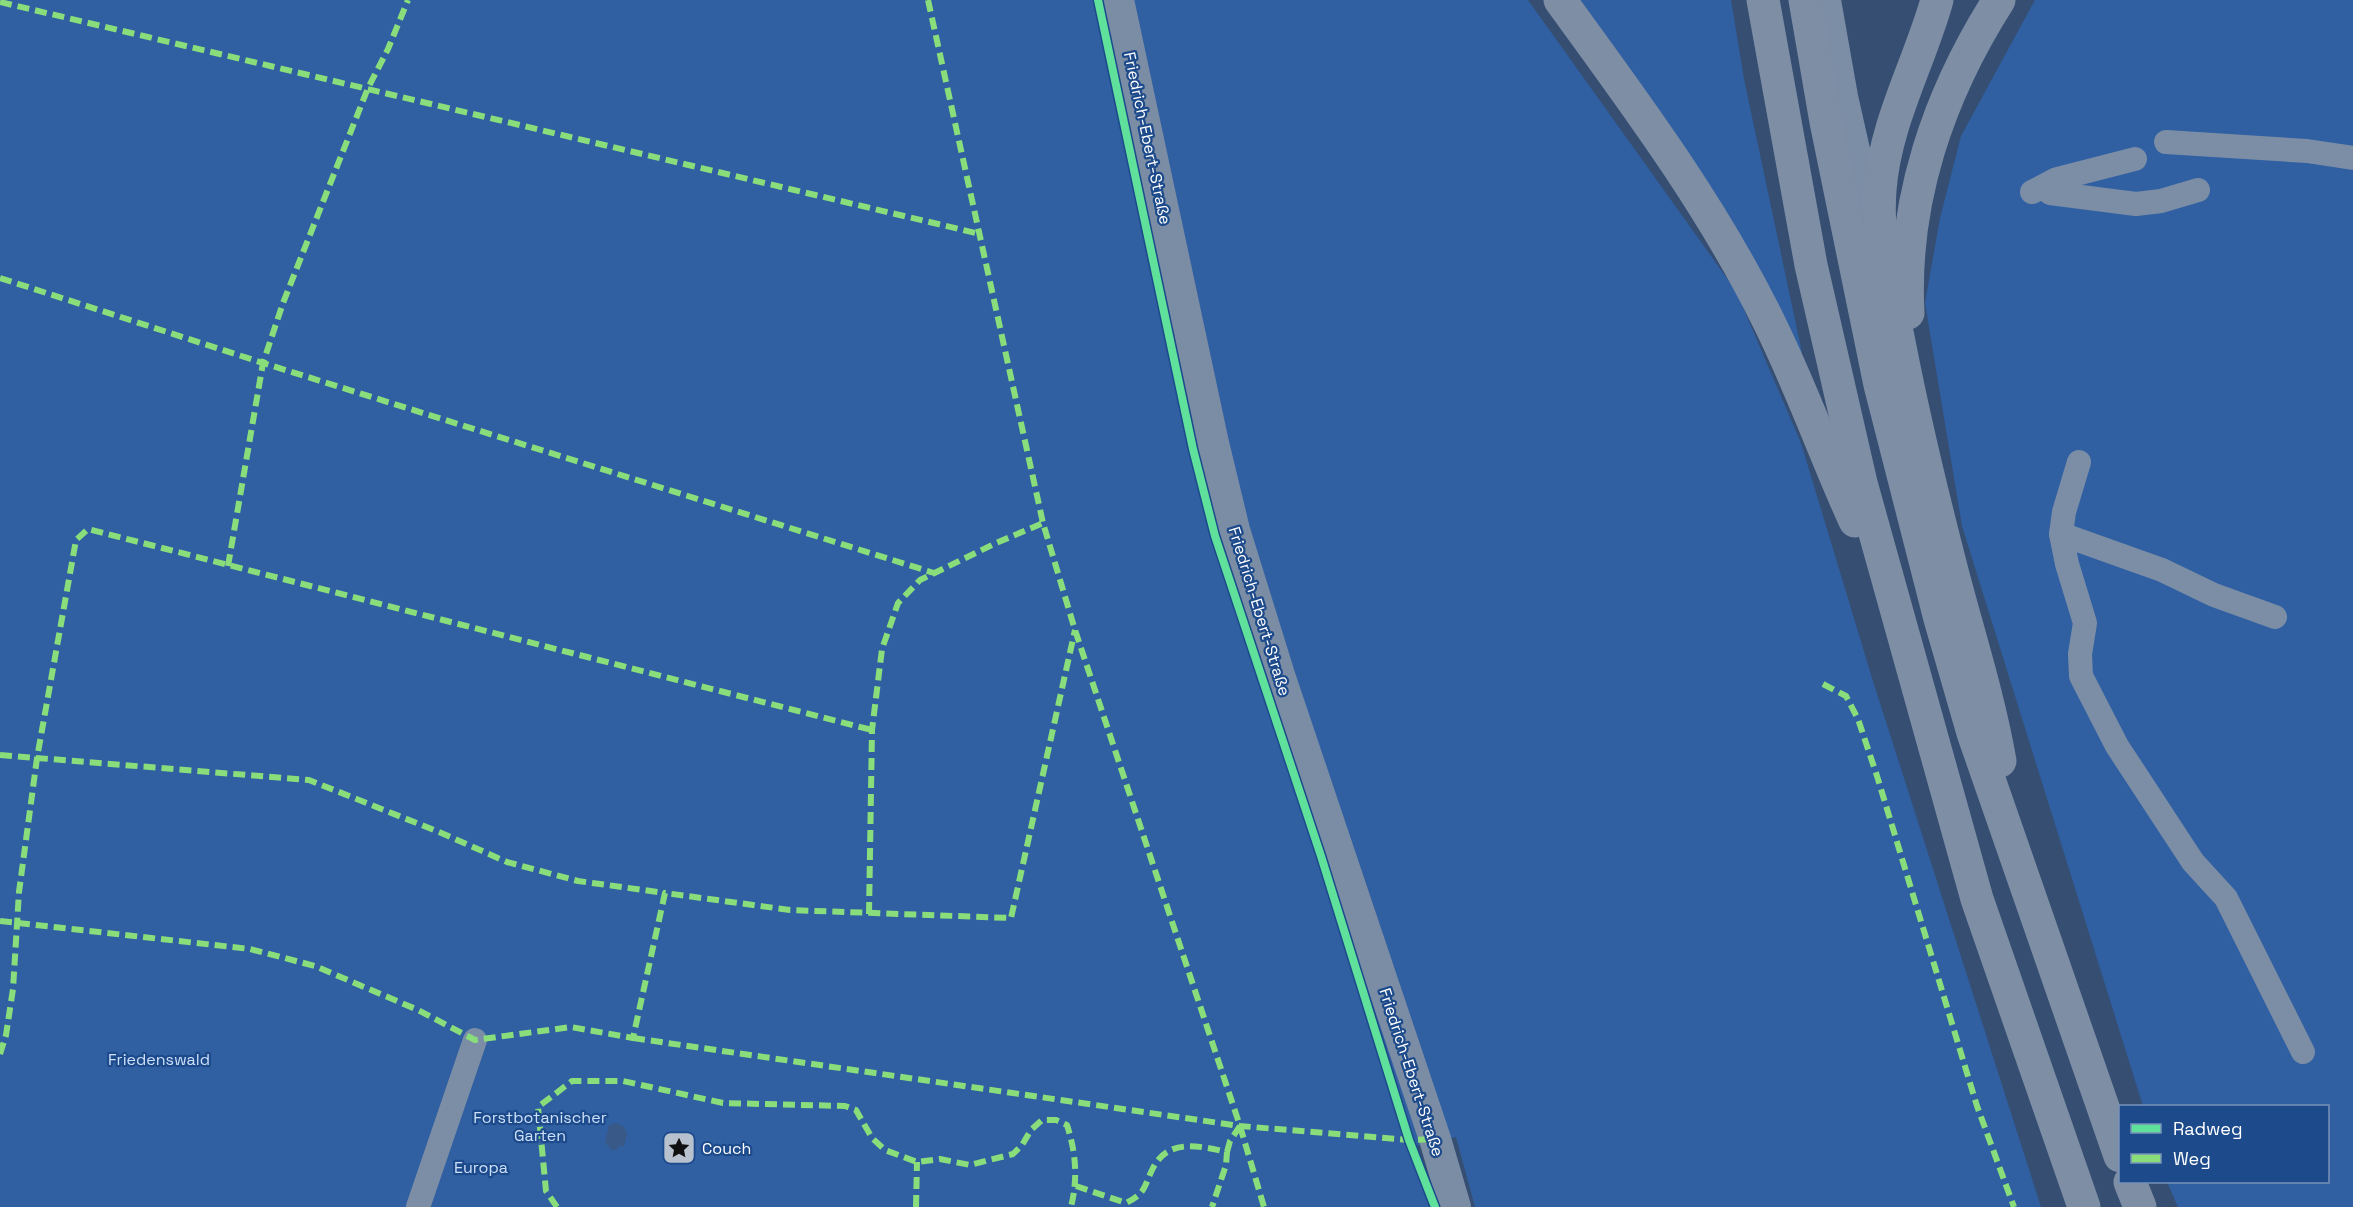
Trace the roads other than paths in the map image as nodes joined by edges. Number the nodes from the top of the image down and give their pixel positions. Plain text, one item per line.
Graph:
1 (1118, 0) edge
2 (1560, 0) edge
3 (1763, 0) edge
4 (1805, 0) edge
5 (1829, 0) edge
6 (1937, 0) edge
7 (1999, 0) edge
8 (2166, 142) dead end
9 (2353, 158) edge
10 (2135, 159) dead end
11 (2198, 190) dead end
12 (1883, 262) junction
13 (2079, 462) dead end
14 (1932, 490) junction
15 (2061, 534) junction
16 (1892, 601) junction
17 (2275, 617) dead end
18 (2011, 843) junction
19 (475, 1040) dead end
20 (2303, 1052) dead end
21 (2119, 1150) edge
22 (2130, 1183) edge
23 (418, 1207) edge
24 (1455, 1207) edge
25 (2084, 1207) edge
26 (2140, 1207) edge

1 - 24 main road, Friedrich-Ebert-Straße
2 - 16 highway
3 - 16 highway
4 - 18 highway
5 - 12 lane
6 - 12 highway
7 - 14 highway
8 - 9 lane
10 - 11 lane
12 - 14 highway
13 - 15 lane
14 - 18 highway
15 - 17 lane
15 - 20 lane
16 - 25 highway
18 - 21 highway
19 - 23 lane
22 - 26 highway

